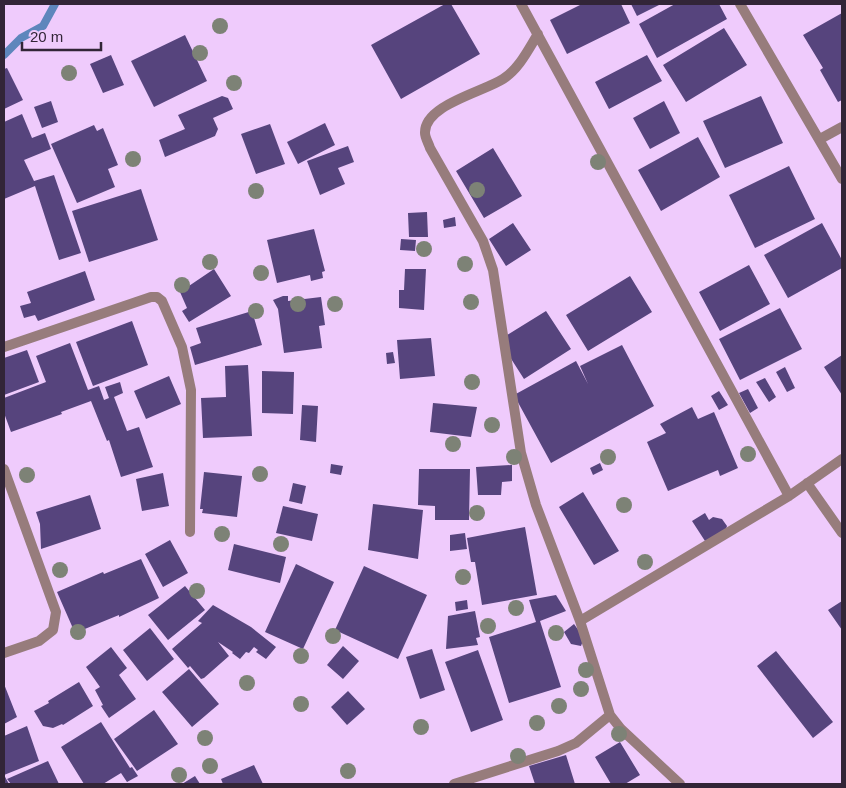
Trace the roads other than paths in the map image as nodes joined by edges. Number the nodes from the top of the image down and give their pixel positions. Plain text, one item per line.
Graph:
1 (521, 4) edge
2 (740, 4) edge
3 (538, 34) junction
4 (842, 127) edge
5 (820, 140) junction
6 (842, 179) edge
7 (4, 347) edge
8 (842, 459) edge
9 (4, 469) edge
10 (807, 483) junction
11 (789, 496) junction
12 (190, 532) dead end
13 (842, 533) edge
14 (580, 621) junction
15 (4, 653) edge
16 (610, 715) junction
17 (454, 784) edge
18 (680, 784) edge

1 - 3 street
2 - 5 street
3 - 11 street
3 - 14 street
4 - 5 street
5 - 6 street
7 - 12 street
8 - 10 street
9 - 15 street
10 - 11 street
10 - 13 street
11 - 14 street
14 - 16 street
16 - 17 street
16 - 18 street

